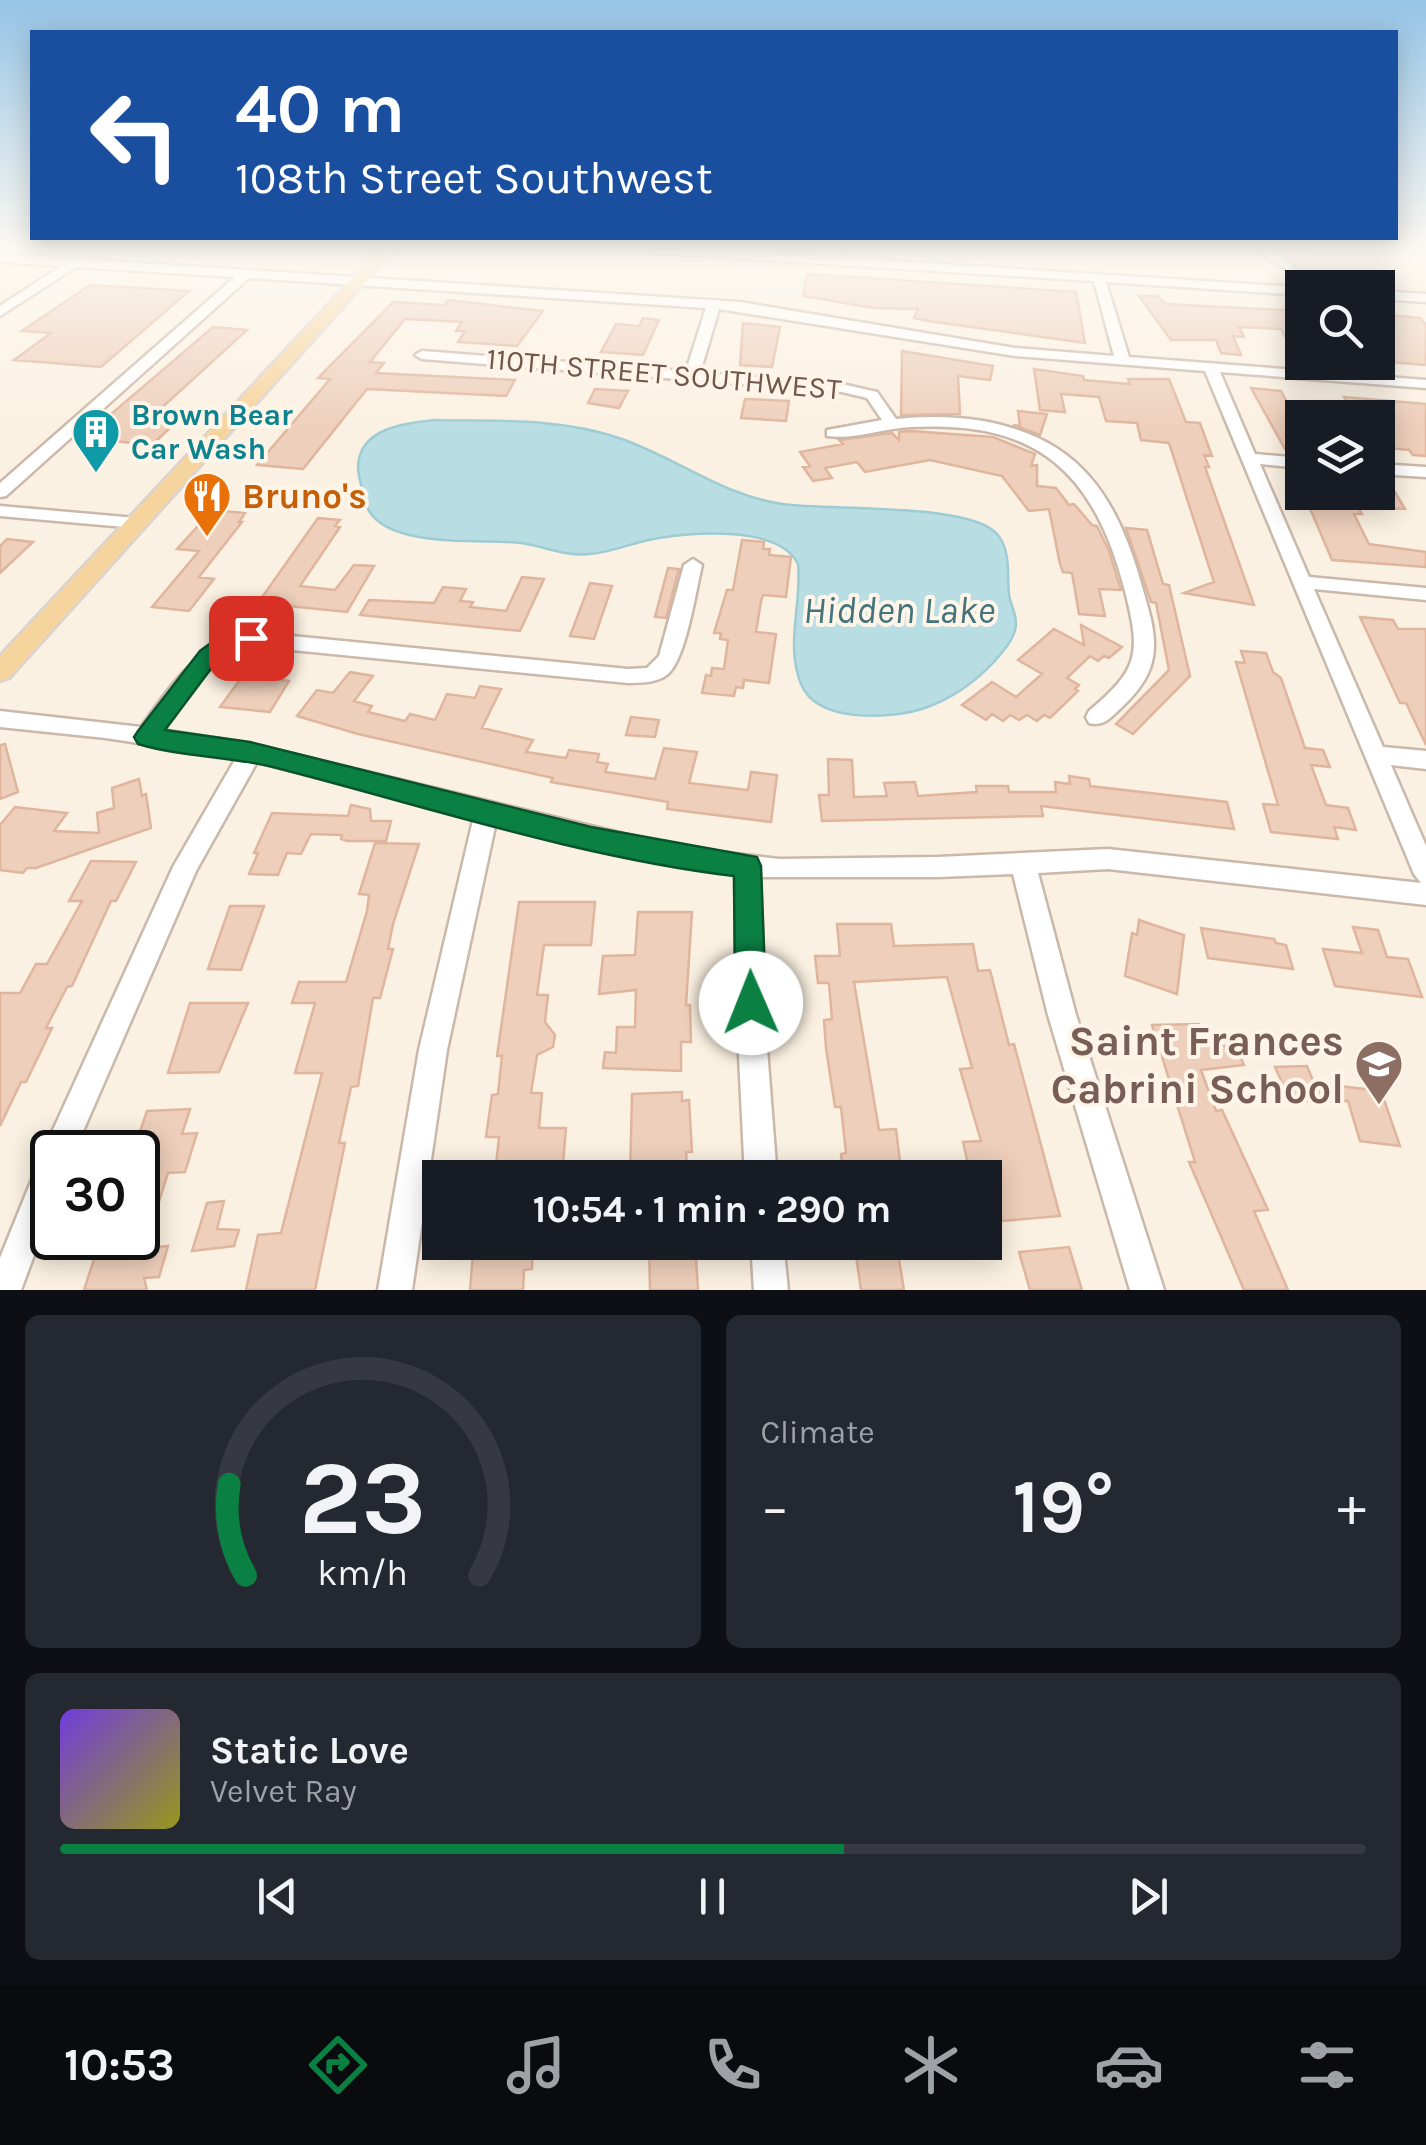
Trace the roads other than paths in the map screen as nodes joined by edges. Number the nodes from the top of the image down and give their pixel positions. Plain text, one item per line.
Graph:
1 (206, 309) edge
2 (332, 309) edge
3 (712, 309) edge
4 (765, 309) edge
5 (1108, 309) edge
6 (422, 355) dead end
7 (1123, 362) junction
8 (1211, 368) junction
9 (692, 376) junction
10 (1426, 384) edge
11 (891, 422) junction
12 (833, 434) dead end
13 (1249, 458) junction
14 (1285, 461) edge
15 (1395, 469) edge
16 (1426, 472) edge
17 (0, 492) edge
18 (0, 511) edge
19 (136, 523) junction
20 (693, 565) dead end
21 (1300, 582) junction
22 (1426, 594) edge
23 (0, 672) edge
24 (1097, 717) dead end
25 (0, 719) edge
26 (146, 737) junction
27 (250, 752) junction
28 (1376, 755) junction
29 (1426, 760) edge
30 (488, 812) junction
31 (1023, 863) junction
32 (748, 866) junction
33 (1426, 874) edge
34 (1426, 894) edge
35 (69, 1130) edge
36 (760, 1160) edge
37 (30, 1224) edge
38 (768, 1260) edge
39 (4, 1290) edge
40 (394, 1290) edge
41 (771, 1290) edge
42 (1148, 1290) edge

1 - 17 street
2 - 19 main road
3 - 9 street
4 - 7 street
5 - 7 street
6 - 9 street, 110TH STREET SOUTHWEST
7 - 8 street
8 - 10 street
8 - 13 street
9 - 11 street, 110TH STREET SOUTHWEST
11 - 12 street, 110TH STREET SOUTHWEST
11 - 24 street, 110TH STREET SOUTHWEST
13 - 14 street
13 - 21 street
15 - 16 street
18 - 19 street
19 - 23 main road
20 - 26 street
21 - 22 street
21 - 28 street
25 - 26 street
26 - 27 street
27 - 30 street
27 - 35 street
28 - 29 street
28 - 33 street
30 - 32 street
30 - 40 street
31 - 32 street
31 - 34 street
31 - 42 street
32 - 36 street
37 - 39 street
38 - 41 street

